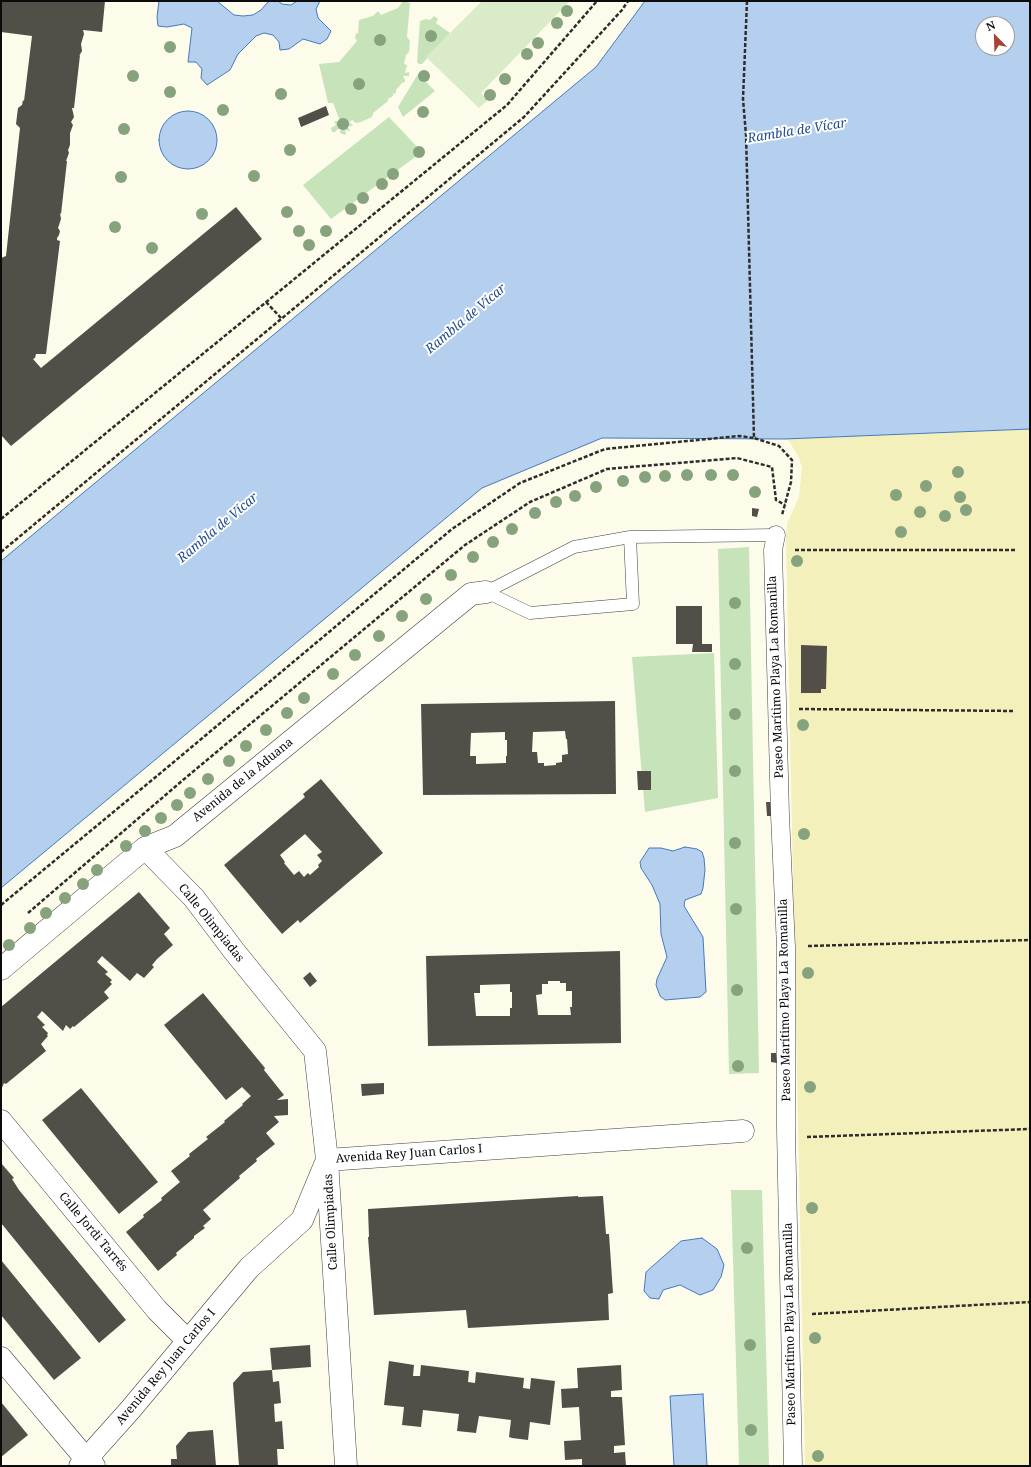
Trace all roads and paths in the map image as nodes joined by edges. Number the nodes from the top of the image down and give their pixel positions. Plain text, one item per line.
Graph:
1 (597, 1) edge
2 (628, 1) edge
3 (747, 1) edge
4 (266, 302) junction
5 (281, 318) junction
6 (754, 438) junction
7 (1, 519) edge
8 (630, 537) junction
9 (774, 543) junction
10 (1017, 550) dead end
11 (1, 552) edge
12 (486, 592) junction
13 (777, 708) junction
14 (1015, 711) dead end
15 (145, 848) junction
16 (1, 905) edge
17 (1030, 940) edge
18 (786, 947) junction
19 (1, 969) edge
20 (1, 1121) edge
21 (1030, 1129) edge
22 (743, 1131) dead end
23 (786, 1138) junction
24 (327, 1160) junction
25 (1030, 1302) edge
26 (790, 1315) junction
27 (188, 1341) junction
28 (1, 1358) edge
29 (87, 1464) edge
30 (346, 1466) edge
31 (793, 1466) edge

1 - 4 path
2 - 5 path
3 - 6 path
4 - 5 path
4 - 7 path
5 - 11 path
6 - 9 path
6 - 16 path
8 - 9 lane
8 - 12 lane
8 - 12 lane
9 - 10 path
9 - 13 street, Paseo Marítimo Playa La Romanilla
12 - 15 street, Avenida de la Aduana
13 - 14 path
13 - 18 street, Paseo Marítimo Playa La Romanilla
15 - 19 street, Avenida de la Aduana
15 - 24 street, Calle Olimpiadas
17 - 18 path
18 - 23 street, Paseo Marítimo Playa La Romanilla
20 - 27 street, Calle Jordi Tarrés
21 - 23 path
22 - 24 street, Avenida Rey Juan Carlos I
23 - 26 street, Paseo Marítimo Playa La Romanilla
24 - 27 street, Avenida Rey Juan Carlos I
24 - 30 street, Calle Olimpiadas
25 - 26 path
26 - 31 street, Paseo Marítimo Playa La Romanilla
27 - 29 street, Avenida Rey Juan Carlos I
28 - 29 street

